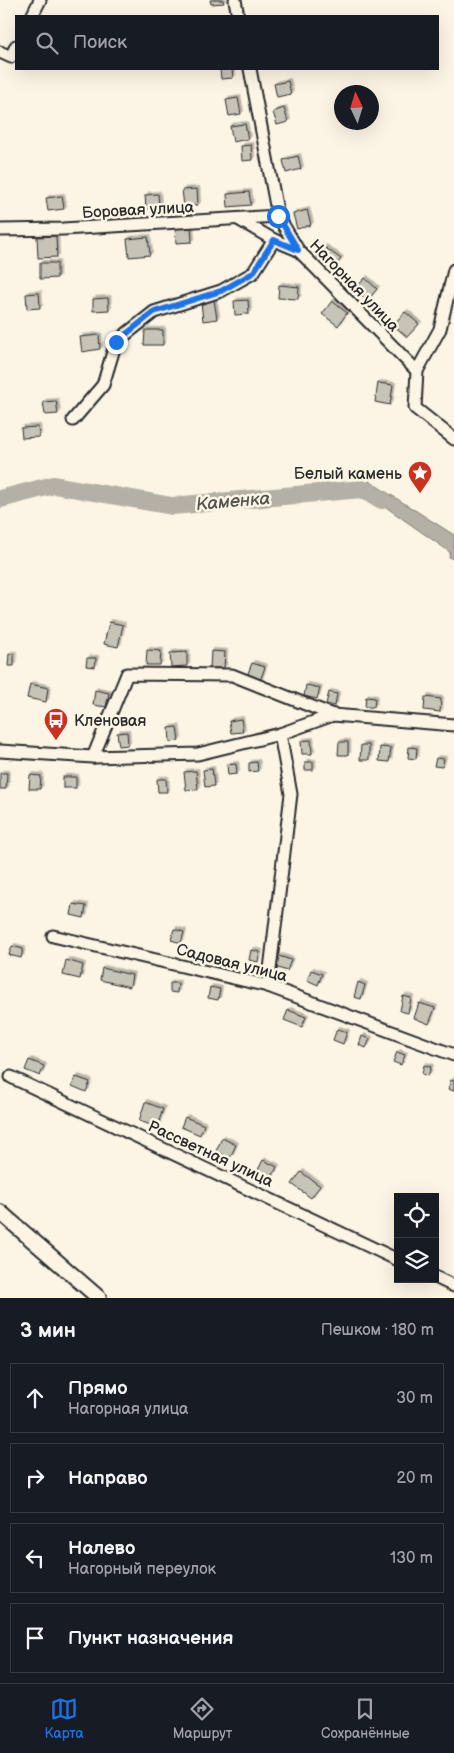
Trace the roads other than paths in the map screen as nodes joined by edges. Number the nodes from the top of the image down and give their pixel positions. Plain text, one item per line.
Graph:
1 (40, 0) edge
2 (235, 0) edge
3 (32, 15) edge
4 (238, 15) edge
5 (15, 48) edge
6 (0, 52) edge
7 (250, 70) edge
8 (278, 216) junction
9 (238, 219) junction
10 (0, 230) edge
11 (274, 240) junction
12 (298, 250) junction
13 (454, 270) edge
14 (416, 371) junction
15 (73, 420) dead end
16 (454, 439) edge
17 (333, 715) junction
18 (454, 725) edge
19 (280, 734) junction
20 (0, 752) edge
21 (93, 757) junction
22 (53, 936) dead end
23 (268, 986) junction
24 (454, 1055) edge
25 (11, 1076) dead end
26 (0, 1212) edge
27 (394, 1258) edge
28 (439, 1279) edge
29 (454, 1286) edge
30 (99, 1298) edge

1 - 3 street
2 - 4 street
5 - 6 street
7 - 8 street, Нагорная улица
8 - 9 street, Боровая улица
8 - 12 street, Нагорная улица
9 - 10 street, Боровая улица
9 - 11 street
11 - 12 street
11 - 15 street
12 - 14 street, Нагорная улица
13 - 14 street
14 - 16 street
17 - 18 street
17 - 19 street
17 - 21 street
19 - 21 street
19 - 23 street
20 - 21 street
22 - 23 street, Садовая улица
23 - 24 street, Садовая улица
25 - 27 street, Рассветная улица
26 - 30 main road
28 - 29 street

